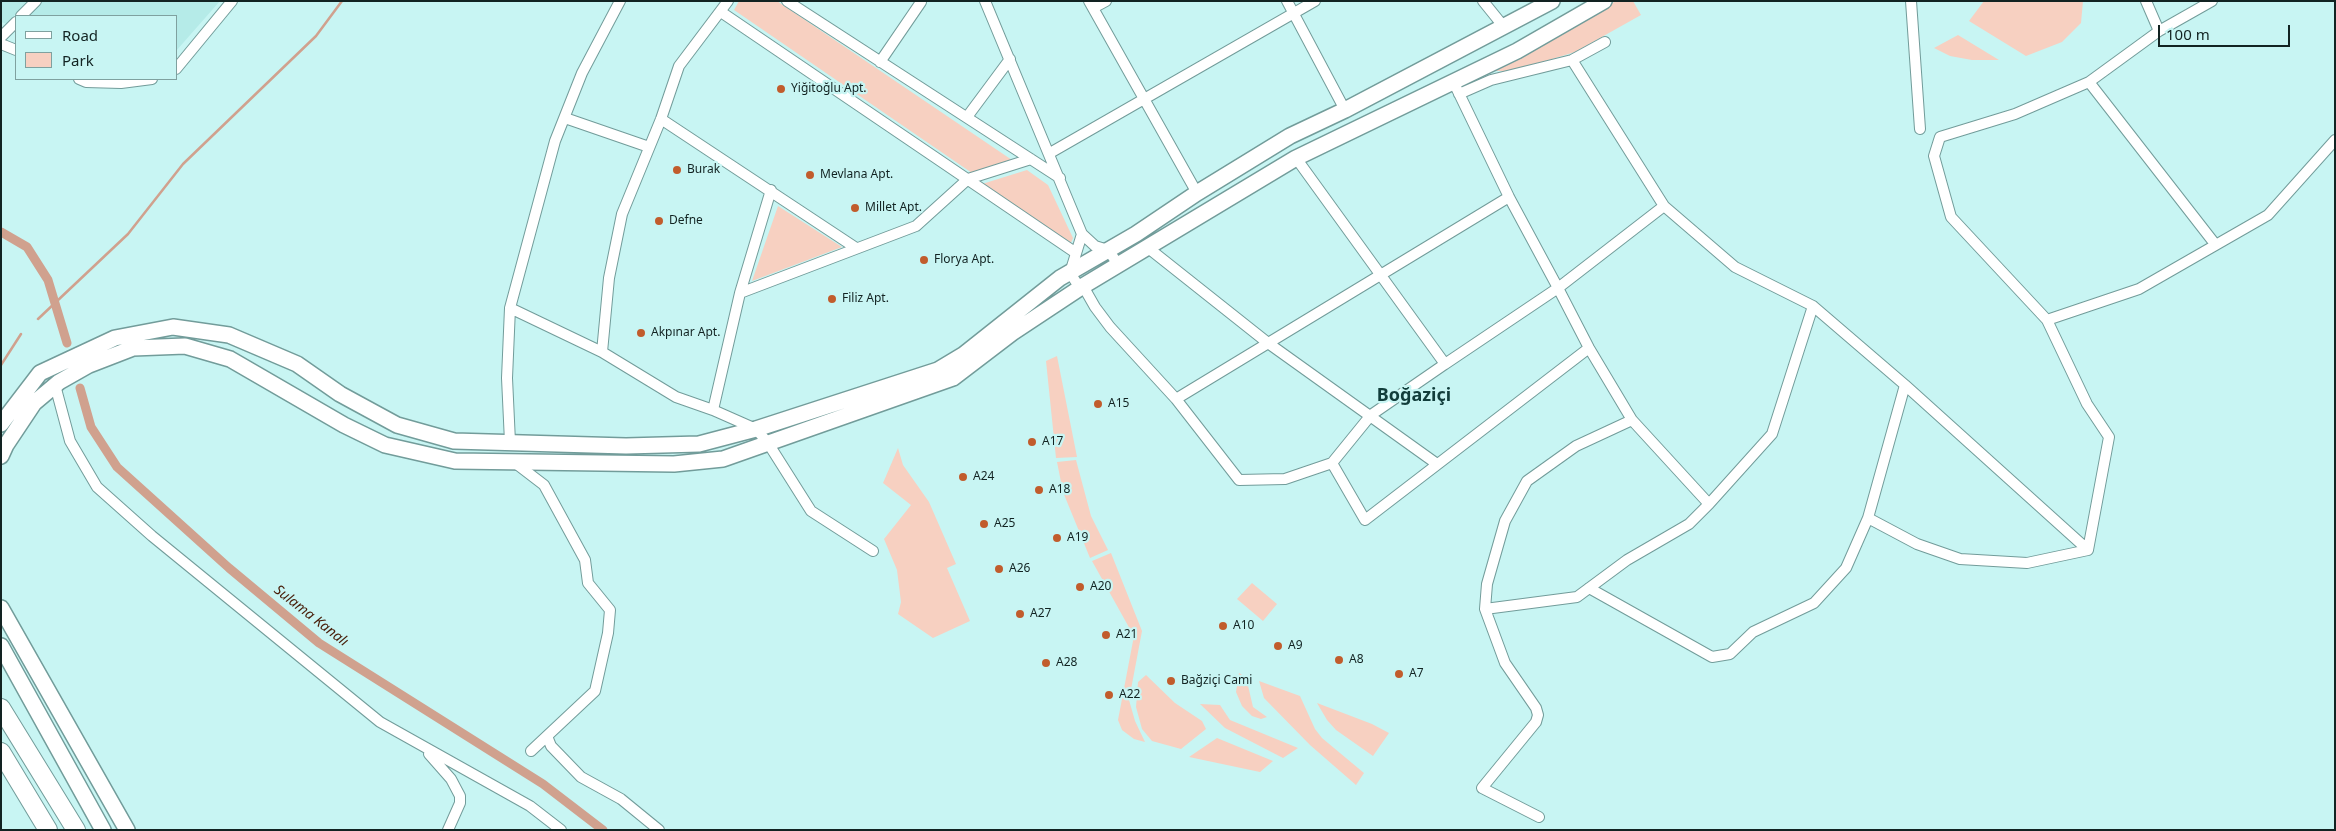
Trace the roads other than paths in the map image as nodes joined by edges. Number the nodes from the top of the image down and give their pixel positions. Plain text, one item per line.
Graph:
1 (36, 1) edge
2 (232, 1) edge
3 (620, 1) edge
4 (728, 1) edge
5 (787, 1) edge
6 (985, 1) edge
7 (1106, 1) edge
8 (1287, 1) edge
9 (1315, 1) edge
10 (1483, 1) edge
11 (1552, 1) edge
12 (1604, 1) edge
13 (1911, 1) edge
14 (2146, 1) edge
15 (2212, 1) edge
16 (921, 2) edge
17 (1091, 5) edge
18 (721, 12) junction
19 (1293, 13) junction
20 (23, 15) edge
21 (15, 23) edge
22 (1504, 26) junction
23 (2159, 30) junction
24 (1, 37) edge
25 (1605, 42) dead end
26 (1, 44) edge
27 (15, 50) edge
28 (1010, 59) junction
29 (1572, 60) junction
30 (880, 62) junction
31 (178, 67) edge
32 (81, 80) edge
33 (144, 80) edge
34 (2089, 82) junction
35 (1456, 88) junction
36 (1145, 98) junction
37 (1345, 110) junction
38 (967, 117) junction
39 (564, 118) junction
40 (661, 119) junction
41 (1920, 130) dead end
42 (2335, 140) edge
43 (650, 147) junction
44 (1050, 152) junction
45 (1296, 158) junction
46 (1032, 160) junction
47 (1060, 178) junction
48 (968, 179) junction
49 (771, 190) junction
50 (1197, 193) junction
51 (1509, 197) junction
52 (1664, 206) junction
53 (1082, 234) junction
54 (2215, 244) junction
55 (1148, 247) junction
56 (856, 248) junction
57 (1108, 250) junction
58 (1076, 253) junction
59 (1118, 264) junction
60 (1070, 272) junction
61 (1380, 276) junction
62 (1081, 287) junction
63 (1558, 288) junction
64 (740, 292) junction
65 (1813, 306) junction
66 (510, 308) junction
67 (2047, 320) junction
68 (1268, 343) junction
69 (1590, 348) junction
70 (602, 352) junction
71 (1445, 364) junction
72 (55, 385) junction
73 (1905, 385) junction
74 (1176, 399) junction
75 (713, 410) junction
76 (1371, 415) junction
77 (1632, 420) junction
78 (1, 424) edge
79 (756, 429) junction
80 (510, 442) junction
81 (768, 443) junction
82 (1, 456) edge
83 (513, 461) junction
84 (1332, 463) junction
85 (1437, 464) junction
86 (1709, 504) junction
87 (1868, 518) junction
88 (2088, 550) junction
89 (873, 551) dead end
90 (1589, 588) junction
91 (1, 608) edge
92 (1484, 609) junction
93 (1, 646) edge
94 (1, 708) edge
95 (547, 736) junction
96 (408, 738) junction
97 (531, 751) dead end
98 (1, 752) edge
99 (1539, 818) dead end
100 (48, 830) edge
101 (76, 830) edge
102 (103, 830) edge
103 (127, 830) edge
104 (448, 830) edge
105 (561, 830) edge
106 (659, 830) edge

1 - 20 street
2 - 31 street
3 - 39 street
4 - 18 street
5 - 30 street
6 - 28 street
7 - 17 street
8 - 19 street
9 - 19 street
10 - 22 street
11 - 22 main road
12 - 35 main road
13 - 41 street
14 - 23 street
15 - 23 street
16 - 30 street
17 - 36 street
18 - 40 street
18 - 48 street
19 - 36 street
19 - 37 street
21 - 24 street
22 - 37 main road
23 - 34 street
25 - 29 street
26 - 27 street
28 - 38 street
28 - 44 street
29 - 35 street
29 - 52 street
30 - 38 street
32 - 33 street
34 - 54 street
34 - 67 street
35 - 45 main road
35 - 51 street
36 - 44 street
36 - 50 street
37 - 50 main road
38 - 46 street
39 - 43 street
39 - 66 street
40 - 43 street
40 - 49 street
42 - 54 street
43 - 70 street
44 - 47 street
45 - 55 main road
45 - 61 street
46 - 47 street
46 - 48 street
47 - 53 street
48 - 56 street
48 - 58 street
49 - 56 street
49 - 64 street
50 - 57 main road
51 - 61 street
51 - 63 street
52 - 63 street
52 - 65 street
53 - 57 street
53 - 58 street
54 - 67 street
55 - 59 main road
55 - 68 street
56 - 64 street
57 - 59 street
57 - 60 main road
58 - 60 street
59 - 62 main road
60 - 62 street
60 - 79 main road
61 - 68 street
61 - 71 street
62 - 74 street
62 - 81 main road
63 - 69 street
63 - 71 street
64 - 75 street
65 - 73 street
65 - 86 street
66 - 70 street
66 - 80 street
67 - 88 street
68 - 74 street
68 - 76 street
69 - 77 street
69 - 85 street
70 - 75 street
71 - 76 street
72 - 82 main road
72 - 83 main road
72 - 96 street
73 - 87 street
73 - 88 street
74 - 84 street
75 - 79 street
76 - 84 street
76 - 85 street
77 - 86 street
77 - 92 street
78 - 80 main road
79 - 80 main road
79 - 81 street
81 - 83 main road
81 - 89 street
83 - 95 street
84 - 85 street
86 - 90 street
87 - 88 street
87 - 90 street
90 - 92 street
91 - 103 main road
92 - 99 street
93 - 102 main road
94 - 101 highway
95 - 97 street
95 - 106 street
96 - 104 street
96 - 105 street
98 - 100 highway

